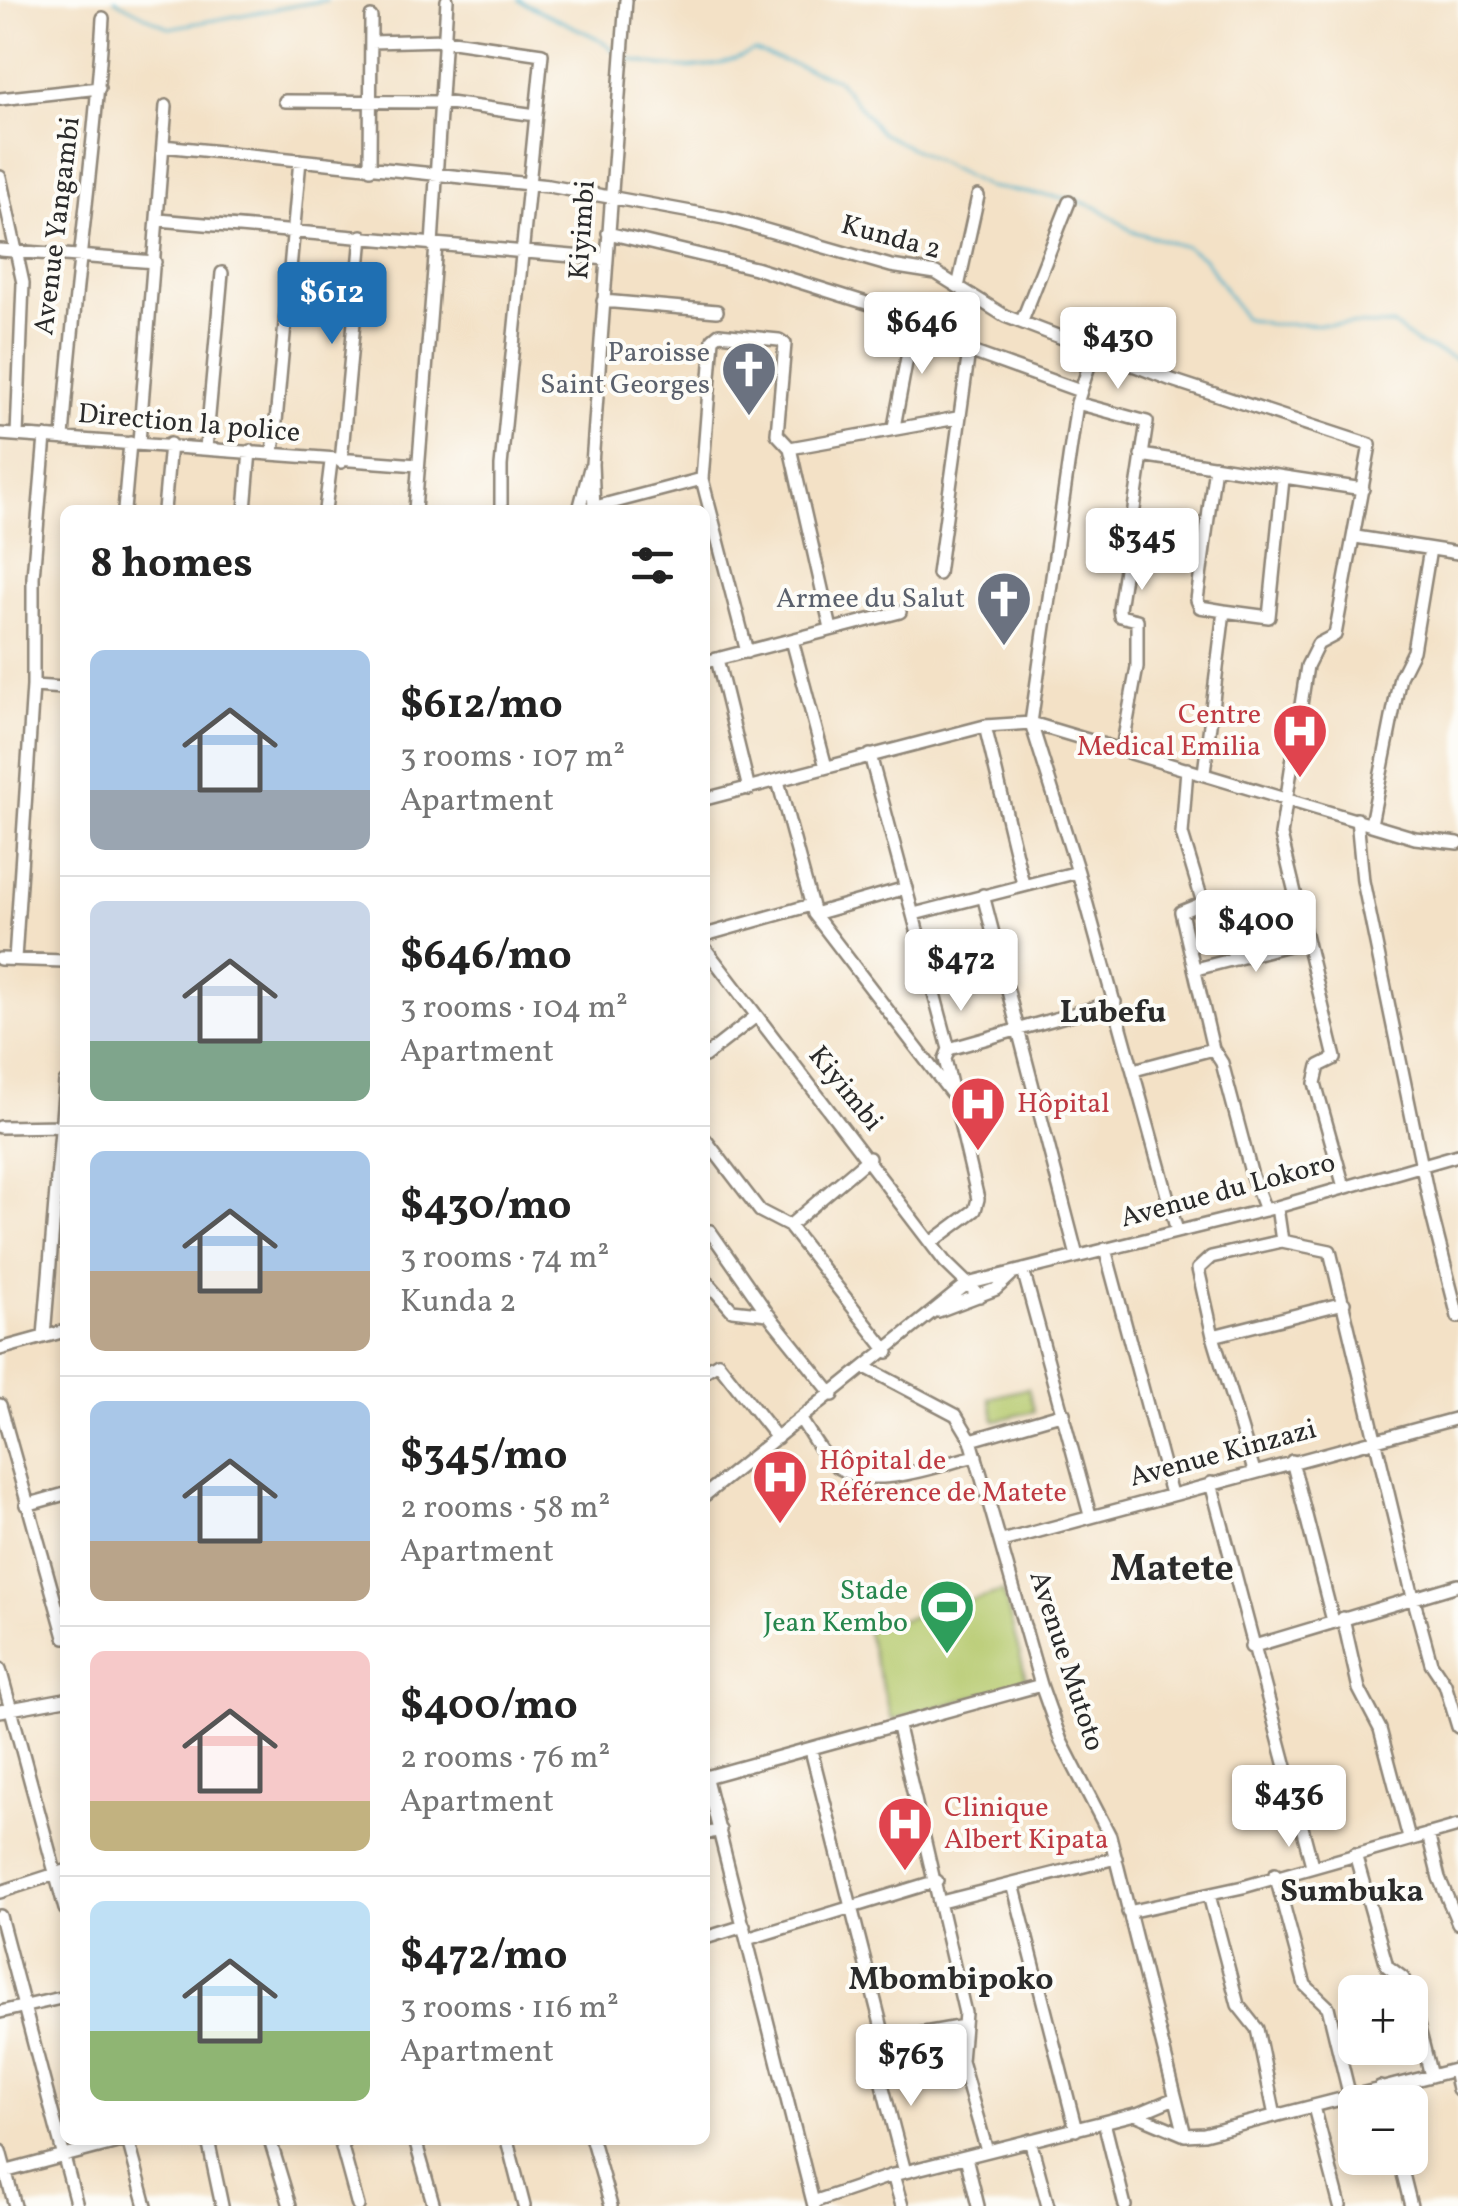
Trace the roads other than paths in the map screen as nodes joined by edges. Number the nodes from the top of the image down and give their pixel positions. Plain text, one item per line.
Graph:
1 (447, 0) edge
2 (626, 0) edge
3 (371, 17) dead end
4 (102, 18) dead end
5 (446, 40) junction
6 (371, 42) junction
7 (99, 88) junction
8 (0, 99) edge
9 (285, 101) dead end
10 (442, 102) junction
11 (370, 103) junction
12 (166, 106) dead end
13 (536, 115) junction
14 (163, 146) junction
15 (300, 160) junction
16 (370, 168) junction
17 (436, 174) junction
18 (0, 177) edge
19 (528, 184) junction
20 (611, 196) junction
21 (978, 196) dead end
22 (1069, 202) dead end
23 (159, 220) junction
24 (294, 230) junction
25 (608, 234) junction
26 (362, 236) junction
27 (434, 245) junction
28 (0, 250) edge
29 (17, 251) junction
30 (520, 254) junction
31 (80, 255) junction
32 (606, 259) junction
33 (155, 262) junction
34 (222, 273) dead end
35 (958, 287) junction
36 (603, 301) junction
37 (717, 311) dead end
38 (914, 320) junction
39 (1022, 321) junction
40 (1094, 350) junction
41 (968, 351) junction
42 (1079, 397) junction
43 (957, 418) junction
44 (894, 428) junction
45 (0, 434) edge
46 (17, 436) junction
47 (45, 437) junction
48 (63, 439) junction
49 (134, 442) junction
50 (170, 444) junction
51 (206, 448) junction
52 (790, 448) junction
53 (250, 452) junction
54 (273, 454) junction
55 (1142, 455) junction
56 (336, 462) junction
57 (418, 465) junction
58 (1215, 466) junction
59 (1283, 478) junction
60 (702, 479) junction
61 (1362, 489) junction
62 (631, 504) edge
63 (125, 505) edge
64 (164, 505) edge
65 (245, 505) edge
66 (326, 505) edge
67 (415, 505) edge
68 (501, 505) edge
69 (588, 505) edge
70 (709, 505) edge
71 (710, 510) edge
72 (1356, 538) junction
73 (1430, 549) junction
74 (1458, 553) edge
75 (938, 574) dead end
76 (1224, 611) junction
77 (900, 612) dead end
78 (832, 628) junction
79 (792, 640) junction
80 (747, 652) junction
81 (711, 661) edge
82 (33, 686) junction
83 (60, 688) edge
84 (1031, 724) junction
85 (986, 726) junction
86 (1122, 749) junction
87 (870, 755) junction
88 (826, 767) junction
89 (1186, 768) junction
90 (1204, 773) junction
91 (778, 781) junction
92 (749, 789) junction
93 (710, 798) edge
94 (1288, 800) junction
95 (1356, 820) junction
96 (1371, 824) junction
97 (1457, 847) edge
98 (1078, 872) junction
99 (1024, 884) junction
100 (906, 888) junction
101 (983, 895) junction
102 (1203, 903) junction
103 (812, 909) junction
104 (914, 914) junction
105 (710, 933) edge
106 (1304, 940) junction
107 (710, 955) edge
108 (0, 959) edge
109 (1236, 959) junction
110 (15, 960) junction
111 (60, 961) edge
112 (1196, 969) junction
113 (1115, 1002) junction
114 (755, 1016) junction
115 (1016, 1031) junction
116 (949, 1049) junction
117 (1213, 1049) junction
118 (710, 1052) edge
119 (1134, 1070) junction
120 (956, 1100) junction
121 (60, 1126) edge
122 (0, 1127) edge
123 (710, 1146) edge
124 (60, 1149) edge
125 (1458, 1155) edge
126 (869, 1158) junction
127 (1422, 1163) junction
128 (1344, 1187) junction
129 (1271, 1208) junction
130 (788, 1226) junction
131 (1177, 1231) junction
132 (710, 1232) dead end
133 (1282, 1241) junction
134 (932, 1242) junction
135 (1105, 1249) junction
136 (1077, 1256) junction
137 (1017, 1273) junction
138 (710, 1285) edge
139 (962, 1287) junction
140 (980, 1296) junction
141 (1344, 1303) junction
142 (964, 1304) junction
143 (934, 1312) junction
144 (768, 1314) junction
145 (1458, 1317) edge
146 (60, 1331) edge
147 (44, 1336) junction
148 (1213, 1336) junction
149 (0, 1349) edge
150 (888, 1352) junction
151 (710, 1368) edge
152 (867, 1368) junction
153 (833, 1394) junction
154 (0, 1405) edge
155 (1064, 1413) junction
156 (1458, 1418) edge
157 (800, 1420) junction
158 (777, 1438) junction
159 (972, 1440) junction
160 (1377, 1440) junction
161 (976, 1456) junction
162 (1292, 1461) junction
163 (1254, 1471) junction
164 (1211, 1483) junction
165 (710, 1490) edge
166 (1171, 1494) junction
167 (60, 1495) edge
168 (26, 1505) junction
169 (1090, 1516) junction
170 (1002, 1541) junction
171 (1458, 1585) edge
172 (1413, 1597) junction
173 (60, 1620) edge
174 (1338, 1620) junction
175 (1251, 1647) junction
176 (0, 1670) edge
177 (1042, 1685) junction
178 (60, 1699) edge
179 (5, 1710) edge
180 (898, 1727) junction
181 (1458, 1727) edge
182 (811, 1750) junction
183 (710, 1775) edge
184 (710, 1794) edge
185 (1458, 1826) edge
186 (720, 1830) junction
187 (710, 1833) edge
188 (1428, 1834) junction
189 (1409, 1838) junction
190 (1355, 1854) junction
191 (1116, 1858) junction
192 (1312, 1865) junction
193 (60, 1873) edge
194 (1275, 1874) junction
195 (937, 1881) junction
196 (1013, 1884) junction
197 (0, 1892) edge
198 (1209, 1895) junction
199 (941, 1902) junction
200 (850, 1908) junction
201 (1128, 1912) junction
202 (0, 1916) edge
203 (1458, 1923) edge
204 (746, 1933) junction
205 (710, 1937) edge
206 (1399, 1975) edge
207 (60, 1998) edge
208 (23, 2006) junction
209 (0, 2012) edge
210 (964, 2026) junction
211 (885, 2040) junction
212 (1428, 2064) edge
213 (1456, 2070) edge
214 (1431, 2076) junction
215 (1347, 2085) edge
216 (1389, 2085) edge
217 (1458, 2090) edge
218 (1175, 2098) junction
219 (1338, 2101) edge
220 (1314, 2108) junction
221 (1135, 2114) junction
222 (1276, 2116) junction
223 (1104, 2122) junction
224 (1076, 2130) junction
225 (1185, 2135) junction
226 (1030, 2140) junction
227 (106, 2145) edge
228 (128, 2145) edge
229 (209, 2145) edge
230 (272, 2145) edge
231 (341, 2145) edge
232 (417, 2145) edge
233 (508, 2145) edge
234 (593, 2145) edge
235 (0, 2151) edge
236 (987, 2151) junction
237 (62, 2156) junction
238 (966, 2156) junction
239 (3, 2172) edge
240 (899, 2174) junction
241 (1404, 2175) edge
242 (814, 2204) edge
243 (15, 2206) edge
244 (77, 2206) edge
245 (146, 2206) edge
246 (222, 2206) edge
247 (290, 2206) edge
248 (358, 2206) edge
249 (434, 2206) edge
250 (524, 2206) edge
251 (610, 2206) edge
252 (902, 2206) edge
253 (978, 2206) edge
254 (1048, 2206) edge
255 (1125, 2206) edge
256 (1340, 2206) edge
257 (1412, 2206) edge

1 - 5 street
2 - 20 street, Kiyimbi
3 - 6 street
4 - 7 street, Avenue Yangambi
5 - 6 street
5 - 10 street
5 - 13 street
6 - 11 street
7 - 8 street
7 - 31 street, Avenue Yangambi
9 - 11 street
10 - 11 street
10 - 13 street
10 - 17 street
11 - 16 street
12 - 14 street
13 - 19 street
14 - 15 street, Kunda 2
14 - 23 street
15 - 16 street, Kunda 2
15 - 24 street
16 - 17 street, Kunda 2
17 - 19 street, Kunda 2
17 - 27 street
18 - 29 street
19 - 20 street, Kunda 2
19 - 30 street
20 - 25 street, Kiyimbi
20 - 35 street, Kunda 2
21 - 35 street
22 - 39 street
23 - 24 street
23 - 33 street
24 - 26 street
24 - 54 street
25 - 32 street, Kiyimbi
25 - 38 street
26 - 27 street
26 - 56 street
27 - 30 street
27 - 57 street
28 - 29 street
29 - 31 street
29 - 46 street
30 - 32 street
30 - 68 street
31 - 33 street
31 - 48 street, Avenue Yangambi
32 - 36 street, Kiyimbi
33 - 49 street
34 - 51 street
35 - 39 street, Kunda 2
36 - 37 street
36 - 69 street, Kiyimbi
38 - 41 street
38 - 44 street
39 - 40 street, Kunda 2
40 - 42 street
40 - 61 street, Kunda 2
41 - 42 street
41 - 43 street
42 - 55 street
42 - 84 street
43 - 44 street
43 - 75 street
44 - 52 street
45 - 46 street, Direction la police
46 - 47 street, Direction la police
47 - 48 street, Direction la police
47 - 82 street
48 - 49 street, Direction la police
49 - 50 street, Direction la police
49 - 63 street
50 - 51 street, Direction la police
50 - 64 street
51 - 53 street, Direction la police
52 - 60 street
52 - 78 street
53 - 54 street, Direction la police
53 - 65 street
54 - 56 street, Direction la police
55 - 58 street
55 - 86 street
56 - 57 street, Direction la police
56 - 66 street
57 - 67 street
58 - 59 street
58 - 76 street
59 - 61 street
59 - 76 street
60 - 62 street
60 - 70 street
61 - 72 street
71 - 80 street
72 - 73 street
72 - 94 street
73 - 74 street
73 - 96 street
76 - 90 street
77 - 78 street
78 - 79 street
79 - 80 street
79 - 88 street
80 - 81 street
81 - 92 street
82 - 83 street
82 - 110 street
84 - 85 street
84 - 86 street
84 - 98 street
85 - 87 street
85 - 99 street
86 - 89 street
87 - 88 street
87 - 100 street
88 - 91 street
89 - 90 street
89 - 102 street
90 - 94 street
91 - 92 street
91 - 103 street
92 - 93 street
94 - 95 street
94 - 106 street
95 - 96 street
95 - 127 street
96 - 97 street
98 - 99 street
98 - 113 street
99 - 101 street
100 - 103 street
100 - 104 street
101 - 104 street
101 - 115 street
102 - 109 street
102 - 112 street
103 - 105 street
103 - 120 street
104 - 116 street
106 - 109 street
106 - 128 street
107 - 114 street, Kiyimbi
108 - 110 street
109 - 112 street
110 - 111 street
112 - 117 street
113 - 115 street
113 - 119 street
114 - 118 street
114 - 126 street, Kiyimbi
115 - 116 street
115 - 136 street
116 - 120 street
117 - 119 street
117 - 129 street
119 - 131 street
120 - 134 street
121 - 122 street
123 - 130 street
124 - 147 street
125 - 127 street, Avenue du Lokoro
126 - 130 street
126 - 134 street, Kiyimbi
127 - 128 street, Avenue du Lokoro
127 - 145 street
128 - 129 street, Avenue du Lokoro
129 - 131 street, Avenue du Lokoro
129 - 133 street
130 - 150 street
131 - 135 street, Avenue du Lokoro
132 - 144 street
133 - 141 street
133 - 148 street
134 - 139 street, Kiyimbi
135 - 136 street, Avenue du Lokoro
135 - 166 street
136 - 137 street, Avenue du Lokoro
137 - 139 street, Avenue du Lokoro
137 - 140 street, Avenue du Lokoro
137 - 155 street
138 - 144 street
139 - 140 street, Kiyimbi
139 - 142 street, Kiyimbi
139 - 143 street
140 - 142 street, Avenue du Lokoro
141 - 148 street
141 - 160 street
142 - 143 street, Avenue du Lokoro
143 - 150 street
144 - 153 street
146 - 147 street
147 - 149 street
148 - 163 street
150 - 152 street
151 - 158 street
152 - 153 street
152 - 159 street, Avenue Mutoto
153 - 157 street
154 - 168 street
155 - 159 street
155 - 169 street
156 - 160 street, Avenue Kinzazi
157 - 158 street
157 - 161 street
158 - 165 street
159 - 161 street, Avenue Mutoto
160 - 162 street, Avenue Kinzazi
160 - 172 street
161 - 170 street, Avenue Mutoto
162 - 163 street, Avenue Kinzazi
162 - 174 street
163 - 164 street, Avenue Kinzazi
164 - 166 street, Avenue Kinzazi
164 - 175 street
166 - 169 street, Avenue Kinzazi
167 - 168 street
168 - 173 street
169 - 170 street, Avenue Kinzazi
170 - 177 street, Avenue Mutoto
171 - 172 street
172 - 174 street
172 - 181 street
174 - 175 street
174 - 189 street
175 - 192 street
176 - 179 street
177 - 180 street
177 - 191 street, Avenue Mutoto
178 - 179 street
179 - 193 street
180 - 182 street
180 - 195 street
182 - 183 street
182 - 200 street
184 - 186 street
185 - 188 street
186 - 187 street
186 - 204 street
188 - 189 street
188 - 203 street
189 - 190 street
190 - 192 street
190 - 206 street
191 - 196 street
191 - 201 street, Avenue Mutoto
192 - 194 street
193 - 197 street
194 - 198 street
194 - 215 street
195 - 199 street
195 - 200 street
196 - 199 street
196 - 224 street
198 - 201 street
198 - 222 street
199 - 210 street
200 - 204 street
200 - 211 street
201 - 218 street, Avenue Mutoto
202 - 208 street
204 - 205 street
204 - 242 street
207 - 208 street
208 - 209 street
208 - 237 street
210 - 211 street
210 - 236 street
211 - 240 street
212 - 214 street
213 - 214 street
213 - 217 street
214 - 216 street
218 - 221 street
218 - 225 street, Avenue Mutoto
219 - 220 street
220 - 222 street
220 - 256 street
221 - 223 street
221 - 225 street
222 - 225 street
223 - 224 street
223 - 255 street
224 - 226 street
226 - 236 street
226 - 254 street
227 - 237 street
228 - 245 street
229 - 246 street
230 - 247 street
231 - 248 street
232 - 249 street
233 - 250 street
234 - 251 street
235 - 239 street
236 - 238 street
237 - 239 street
237 - 244 street
238 - 240 street
238 - 253 street
239 - 243 street
240 - 242 street
240 - 252 street
241 - 257 street

